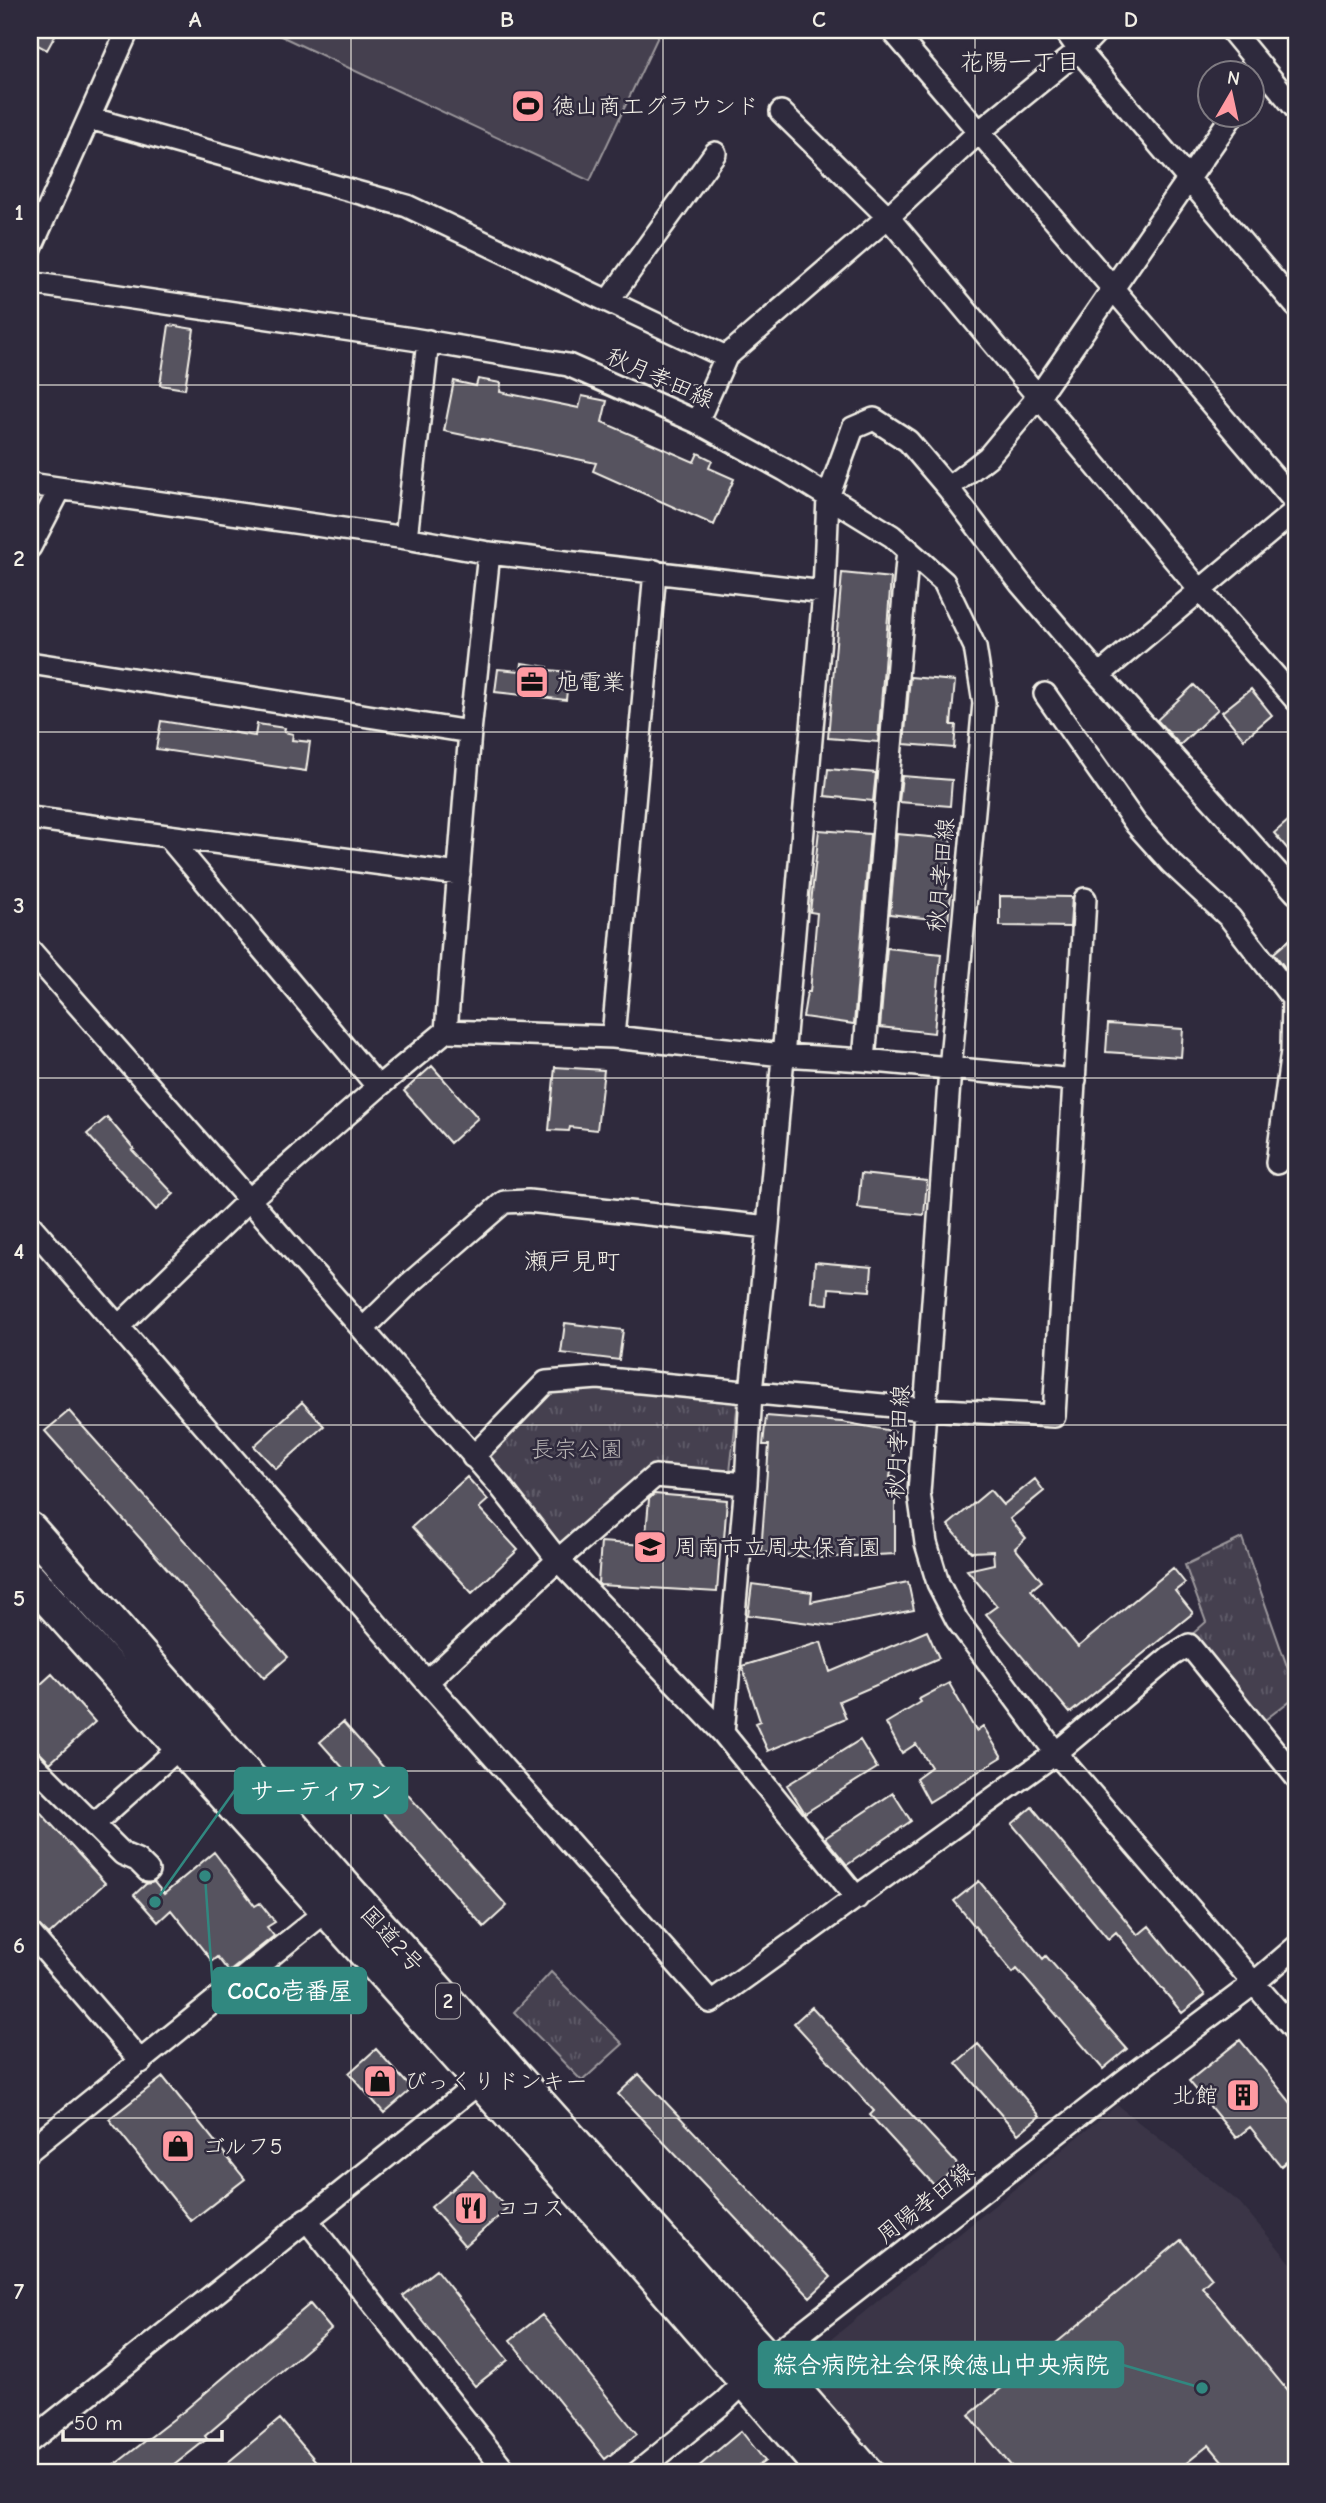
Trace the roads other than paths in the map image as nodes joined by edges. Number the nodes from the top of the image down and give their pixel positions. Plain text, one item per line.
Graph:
1 (128, 30) edge
2 (892, 30) edge
3 (1065, 30) edge
4 (1098, 30) edge
5 (1231, 30) edge
6 (1079, 50) junction
7 (1248, 60) edge
8 (1266, 84) edge
9 (1296, 109) edge
10 (781, 112) dead end
11 (89, 118) junction
12 (1222, 130) edge
13 (979, 132) junction
14 (715, 153) dead end
15 (1188, 179) junction
16 (888, 217) junction
17 (30, 250) edge
18 (30, 283) edge
19 (1112, 287) junction
20 (609, 300) junction
21 (1296, 306) edge
22 (428, 341) junction
23 (726, 357) junction
24 (1038, 397) junction
25 (697, 422) junction
26 (30, 484) edge
27 (948, 488) junction
28 (60, 489) junction
29 (828, 497) junction
30 (1296, 502) edge
31 (1296, 510) edge
32 (406, 538) junction
33 (30, 547) edge
34 (908, 549) junction
35 (489, 552) junction
36 (655, 571) junction
37 (1199, 589) junction
38 (824, 592) junction
39 (30, 663) edge
40 (1099, 675) junction
41 (1045, 694) dead end
42 (1296, 700) edge
43 (470, 732) junction
44 (30, 818) edge
45 (169, 838) junction
46 (458, 874) junction
47 (1296, 892) edge
48 (1085, 900) dead end
49 (30, 950) edge
50 (1294, 998) edge
51 (446, 1031) junction
52 (614, 1037) junction
53 (783, 1055) junction
54 (863, 1060) junction
55 (950, 1069) junction
56 (1075, 1080) junction
57 (378, 1087) junction
58 (1277, 1163) dead end
59 (248, 1200) junction
60 (30, 1225) edge
61 (768, 1227) junction
62 (118, 1326) junction
63 (363, 1329) junction
64 (751, 1392) junction
65 (925, 1409) junction
66 (473, 1457) junction
67 (746, 1484) junction
68 (30, 1529) edge
69 (558, 1560) junction
70 (30, 1579) edge
71 (427, 1682) junction
72 (723, 1733) junction
73 (180, 1747) junction
74 (1056, 1753) junction
75 (30, 1761) edge
76 (1296, 1777) edge
77 (94, 1824) junction
78 (148, 1871) dead end
79 (857, 1898) junction
80 (326, 1911) junction
81 (32, 1939) edge
82 (1296, 1947) edge
83 (1253, 1983) junction
84 (1296, 2032) edge
85 (141, 2063) junction
86 (480, 2082) junction
87 (30, 2150) edge
88 (306, 2219) junction
89 (768, 2359) junction
90 (744, 2380) junction
91 (30, 2441) edge
92 (507, 2473) edge
93 (637, 2473) edge
94 (825, 2473) edge
95 (867, 2473) edge

1 - 11 street
2 - 13 street
3 - 6 street
4 - 6 street
5 - 7 street
6 - 13 street
6 - 15 street
8 - 9 street
10 - 16 street
11 - 17 street
11 - 20 street
12 - 15 street
13 - 16 street
13 - 19 street
14 - 20 street
15 - 19 street
15 - 21 street
16 - 23 street
16 - 24 street
18 - 22 street, 秋月孝田線
19 - 24 street
19 - 30 street
20 - 23 street
22 - 25 street, 秋月孝田線
22 - 32 street
23 - 25 street
24 - 27 street
24 - 37 street
25 - 29 street, 秋月孝田線
26 - 28 street
27 - 29 street
27 - 40 street
28 - 32 street
28 - 33 street
29 - 34 street, 秋月孝田線
29 - 38 street
31 - 37 street
32 - 35 street
34 - 54 street
34 - 55 street, 秋月孝田線
35 - 36 street
35 - 43 street
36 - 38 street
36 - 52 street
37 - 40 street
37 - 42 street
38 - 53 street
39 - 43 street
40 - 47 street
41 - 50 street
43 - 46 street
44 - 45 street
45 - 46 street
45 - 57 street
46 - 51 street
48 - 56 street
49 - 59 street
50 - 58 street
51 - 52 street
51 - 57 street
52 - 53 street
53 - 54 street
53 - 61 street
54 - 55 street
55 - 56 street
55 - 65 street, 秋月孝田線
56 - 65 street
57 - 59 street
59 - 62 street
59 - 63 street
60 - 62 street
61 - 63 street
61 - 64 street
62 - 71 street
63 - 66 street
64 - 65 street
64 - 66 street
64 - 67 street
65 - 74 street, 秋月孝田線
66 - 69 street
67 - 69 street
67 - 72 street
68 - 89 highway, 国道2号 / 2
69 - 71 street
69 - 72 street
70 - 73 highway, 国道2号 / 2
71 - 79 street
72 - 79 street
73 - 77 street
73 - 80 highway, 国道2号 / 2
74 - 76 street
74 - 79 street
74 - 83 street, 秋月孝田線
75 - 77 street
77 - 78 street
80 - 85 street
80 - 86 highway, 国道2号 / 2
81 - 85 street
82 - 83 street, 周陽孝田線
83 - 84 street, 秋月孝田線
83 - 89 street, 周陽孝田線
85 - 87 street
86 - 88 street
86 - 90 highway, 国道2号 / 2
88 - 91 street
88 - 92 street
89 - 90 street, 周陽孝田線
89 - 95 highway, 国道2号 / 2
90 - 93 street, 周陽孝田線
90 - 94 highway, 国道2号 / 2

